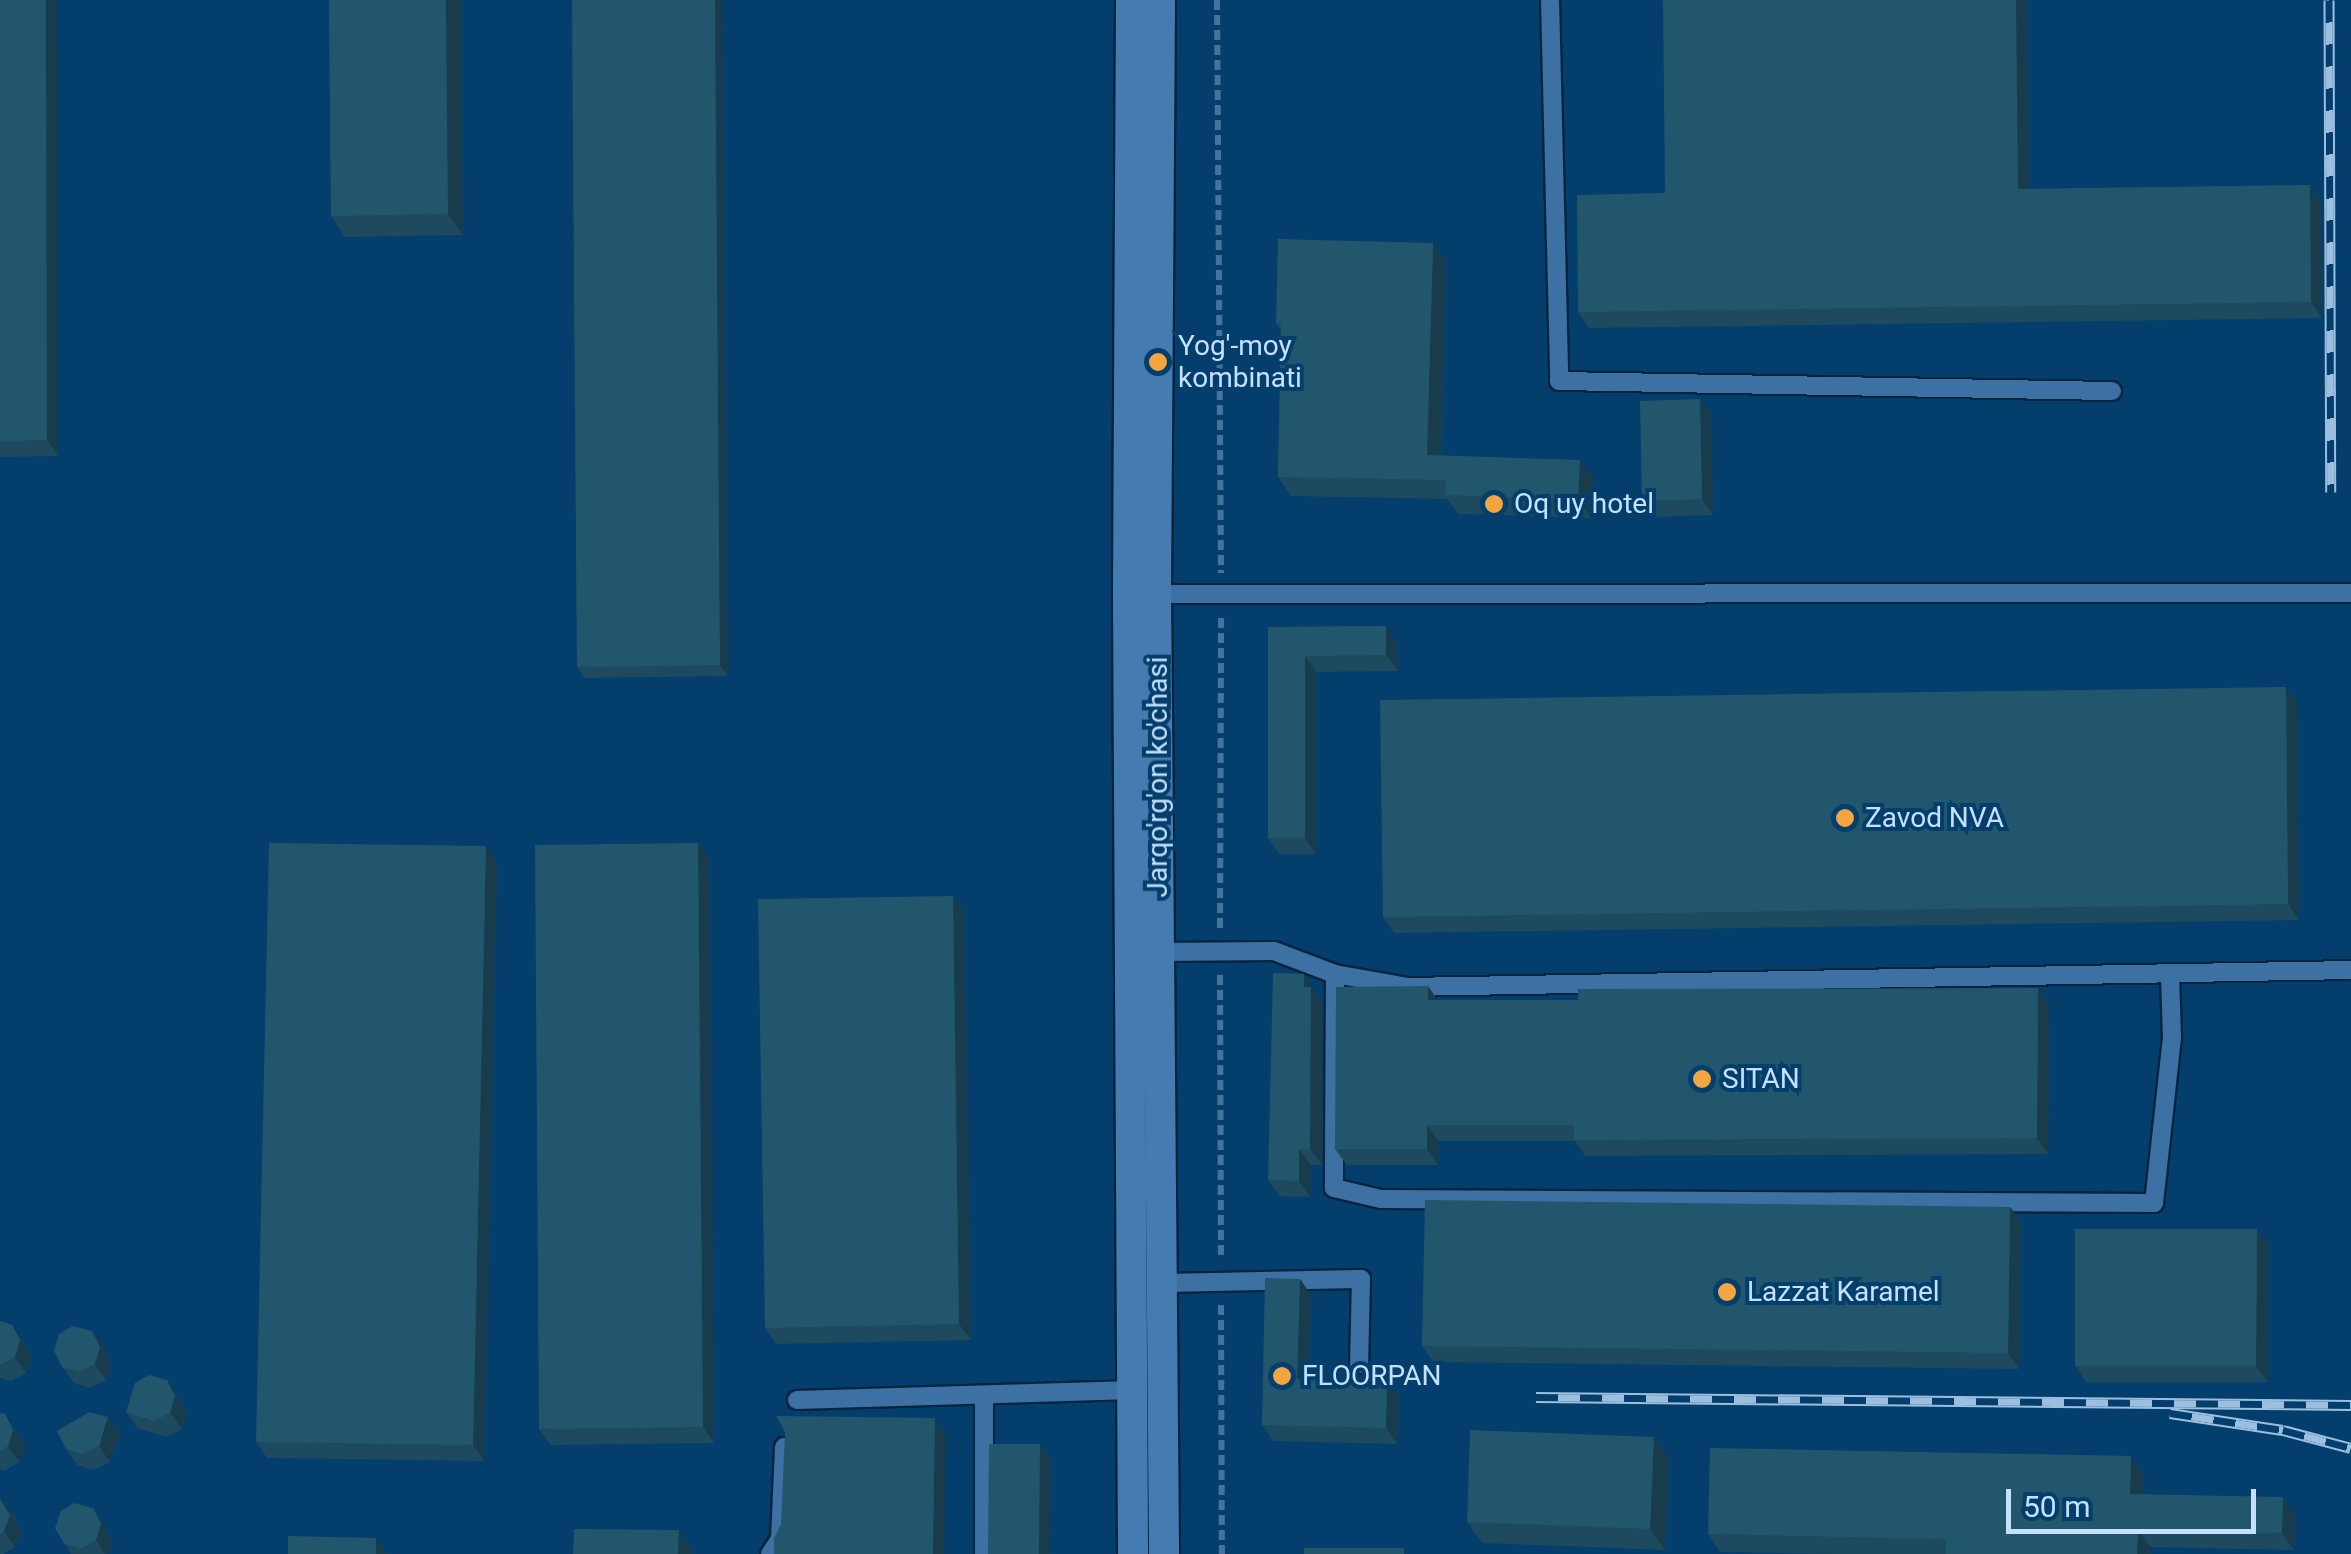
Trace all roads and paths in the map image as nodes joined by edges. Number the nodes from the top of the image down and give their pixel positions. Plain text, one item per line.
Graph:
1 (1131, 0) edge
2 (1160, 0) edge
3 (1217, 0) edge
4 (1550, 0) edge
5 (2112, 392) dead end
6 (2351, 593) edge
7 (1142, 594) junction
8 (1222, 596) junction
9 (1220, 949) junction
10 (1160, 952) junction
11 (2351, 970) edge
12 (1336, 974) junction
13 (2170, 974) junction
14 (1221, 1281) junction
15 (1162, 1283) junction
16 (1359, 1364) dead end
17 (1133, 1390) junction
18 (984, 1395) junction
19 (797, 1400) dead end
20 (784, 1447) edge
21 (770, 1554) edge
22 (984, 1554) edge
23 (1133, 1554) edge
24 (1164, 1554) edge
25 (1222, 1554) edge

1 - 7 main road, Jarqo'rg'on ko'chasi
2 - 7 main road, Jarqo'rg'on ko'chasi
3 - 8 path
4 - 5 lane
6 - 8 lane
7 - 8 lane
7 - 10 main road, Jarqo'rg'on ko'chasi
7 - 17 main road, Jarqo'rg'on ko'chasi
8 - 9 path
9 - 10 lane
9 - 12 lane
9 - 14 path
10 - 15 main road, Jarqo'rg'on ko'chasi
11 - 13 lane
12 - 13 lane
12 - 13 lane
14 - 15 lane
14 - 16 lane
14 - 25 path
15 - 24 main road, Jarqo'rg'on ko'chasi
17 - 18 lane
17 - 23 main road, Jarqo'rg'on ko'chasi
18 - 19 lane
18 - 22 lane
20 - 21 lane

